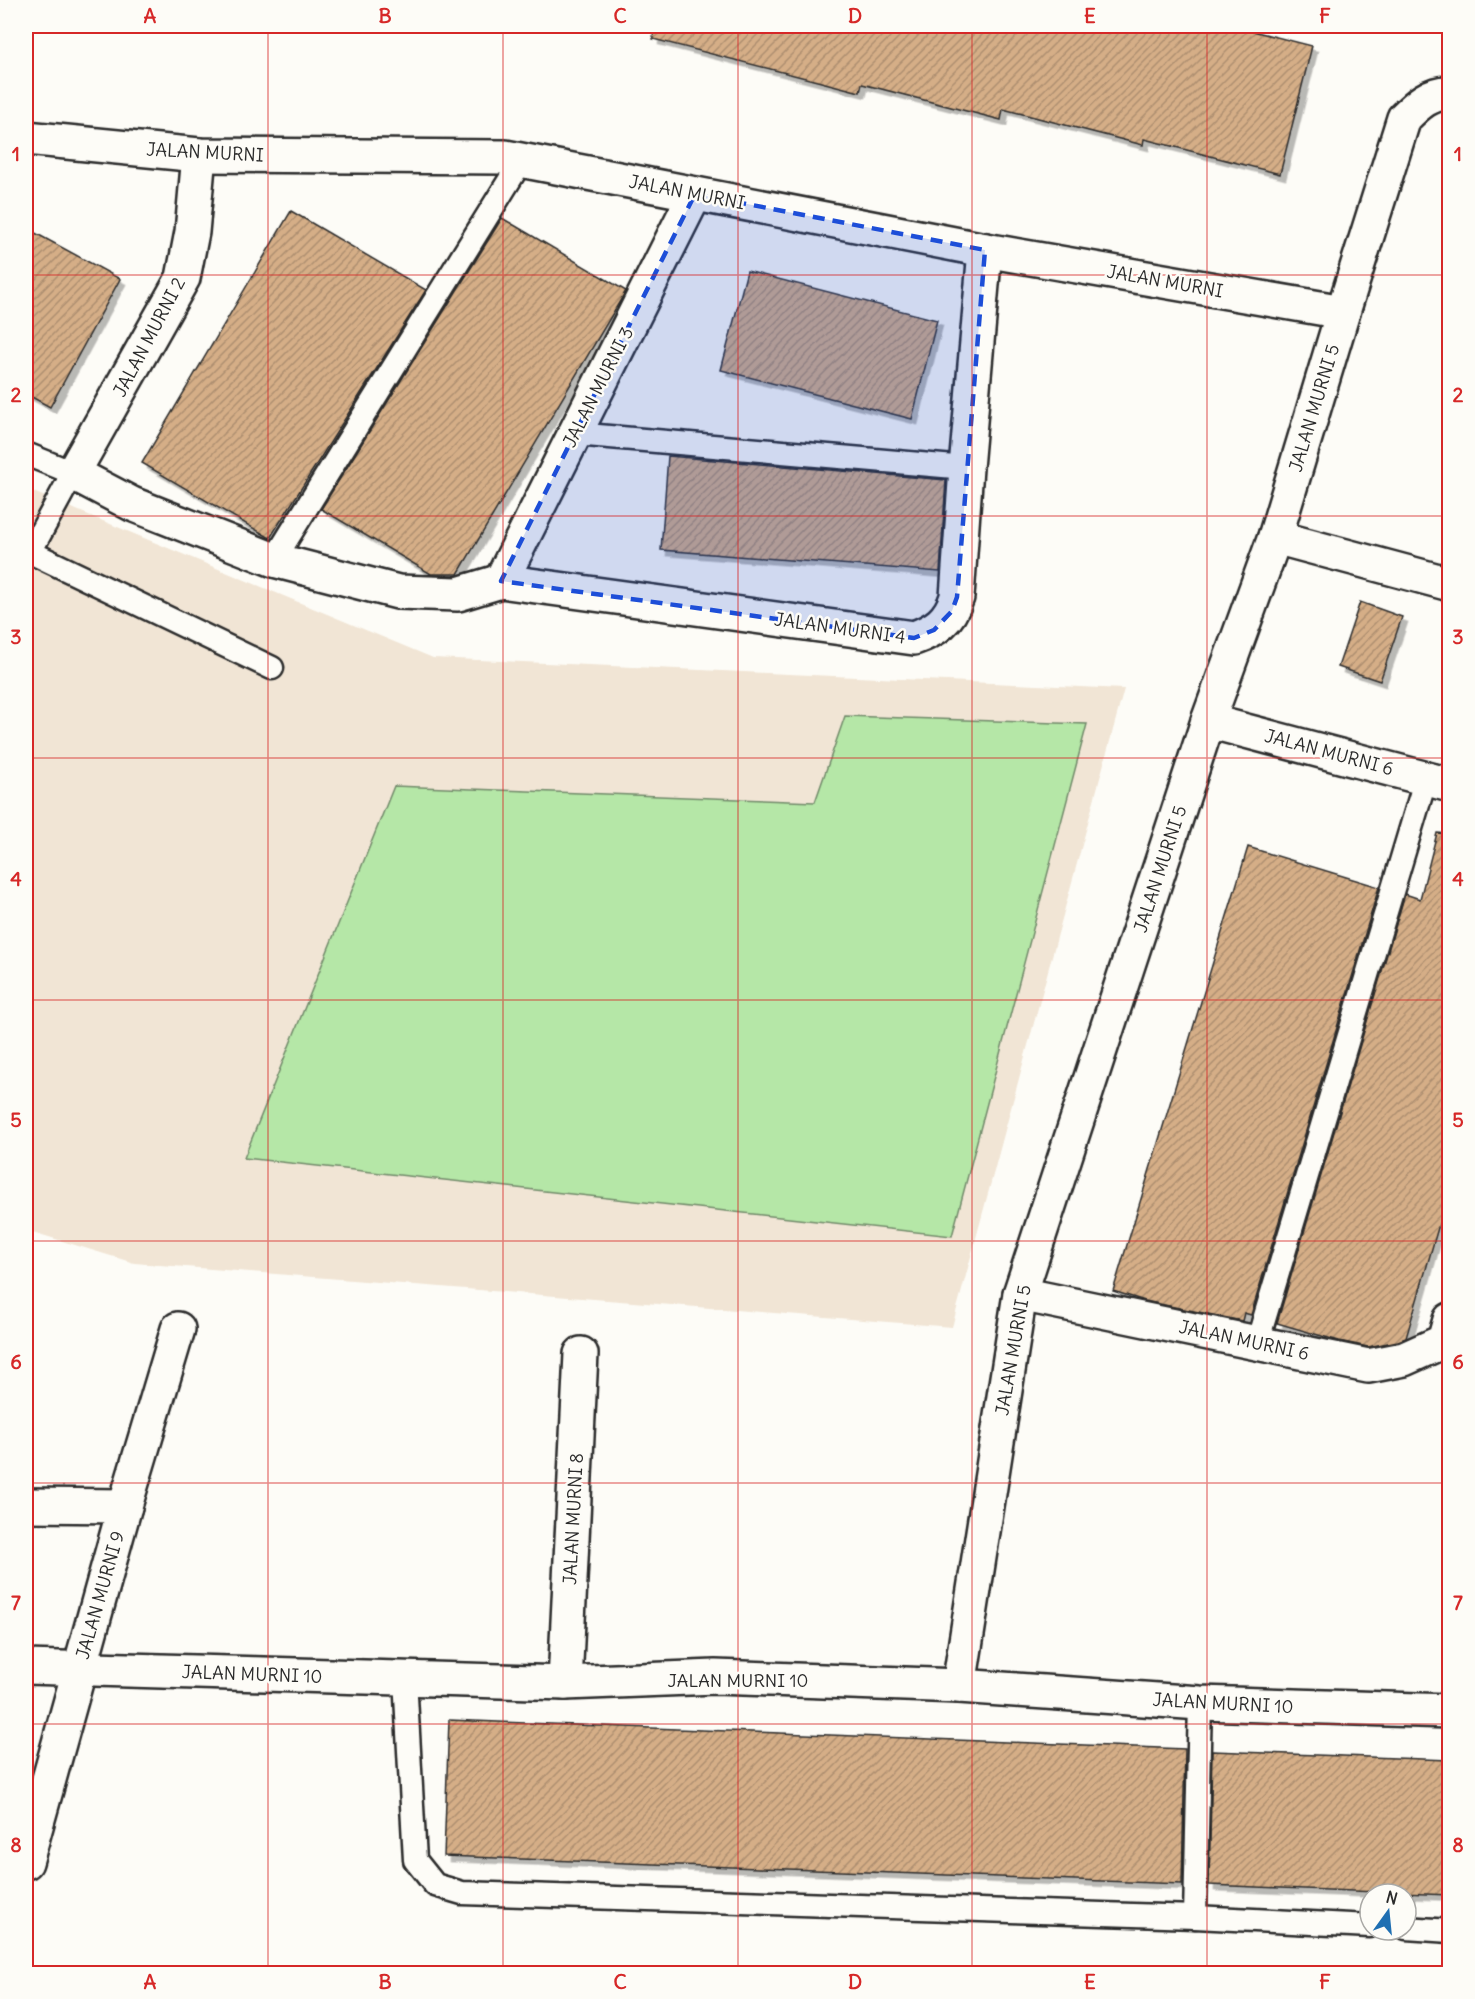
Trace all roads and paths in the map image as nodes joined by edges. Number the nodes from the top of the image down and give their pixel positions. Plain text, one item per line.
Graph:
1 (1449, 93) edge
2 (26, 138) edge
3 (199, 155) junction
4 (522, 160) junction
5 (695, 194) junction
6 (985, 250) junction
7 (1342, 312) junction
8 (575, 434) junction
9 (26, 454) edge
10 (966, 468) junction
11 (73, 473) junction
12 (1275, 537) junction
13 (28, 551) edge
14 (274, 560) junction
15 (501, 581) junction
16 (1449, 584) edge
17 (272, 668) dead end
18 (1208, 721) junction
19 (1438, 782) edge
20 (1020, 1294) junction
21 (1449, 1320) edge
22 (178, 1329) dead end
23 (1257, 1343) junction
24 (581, 1354) dead end
25 (26, 1505) edge
26 (125, 1506) junction
27 (26, 1666) edge
28 (79, 1668) junction
29 (405, 1678) junction
30 (565, 1683) junction
31 (959, 1686) junction
32 (1200, 1703) junction
33 (1449, 1711) edge
34 (26, 1862) edge
35 (1195, 1917) junction
36 (1358, 1925) edge
37 (1418, 1929) edge
38 (1449, 1931) edge

1 - 7 street, JALAN MURNI 5
2 - 3 street, JALAN MURNI
3 - 4 street, JALAN MURNI
3 - 11 street, JALAN MURNI 2
4 - 5 street, JALAN MURNI
4 - 14 lane
5 - 6 street, JALAN MURNI
5 - 8 street, JALAN MURNI 3
6 - 7 street, JALAN MURNI
6 - 10 street, JALAN MURNI 4
7 - 12 street, JALAN MURNI 5
8 - 10 lane
8 - 15 street, JALAN MURNI 3
9 - 11 lane
10 - 15 street, JALAN MURNI 4
11 - 13 lane
11 - 14 street
12 - 16 street
12 - 18 street, JALAN MURNI 5
13 - 17 lane
14 - 15 street
18 - 19 street, JALAN MURNI 6
18 - 20 street, JALAN MURNI 5
19 - 23 lane
20 - 23 street, JALAN MURNI 6
20 - 31 street, JALAN MURNI 5
21 - 23 street, JALAN MURNI 6
22 - 26 street, JALAN MURNI 9
24 - 30 street, JALAN MURNI 8
25 - 26 street
26 - 28 street, JALAN MURNI 9
27 - 28 street, JALAN MURNI 10
28 - 29 street, JALAN MURNI 10
28 - 34 street, JALAN MURNI 9
29 - 30 street, JALAN MURNI 10
29 - 35 lane
30 - 31 street, JALAN MURNI 10
31 - 32 street, JALAN MURNI 10
32 - 33 street, JALAN MURNI 10
32 - 35 lane
35 - 36 lane
37 - 38 lane

